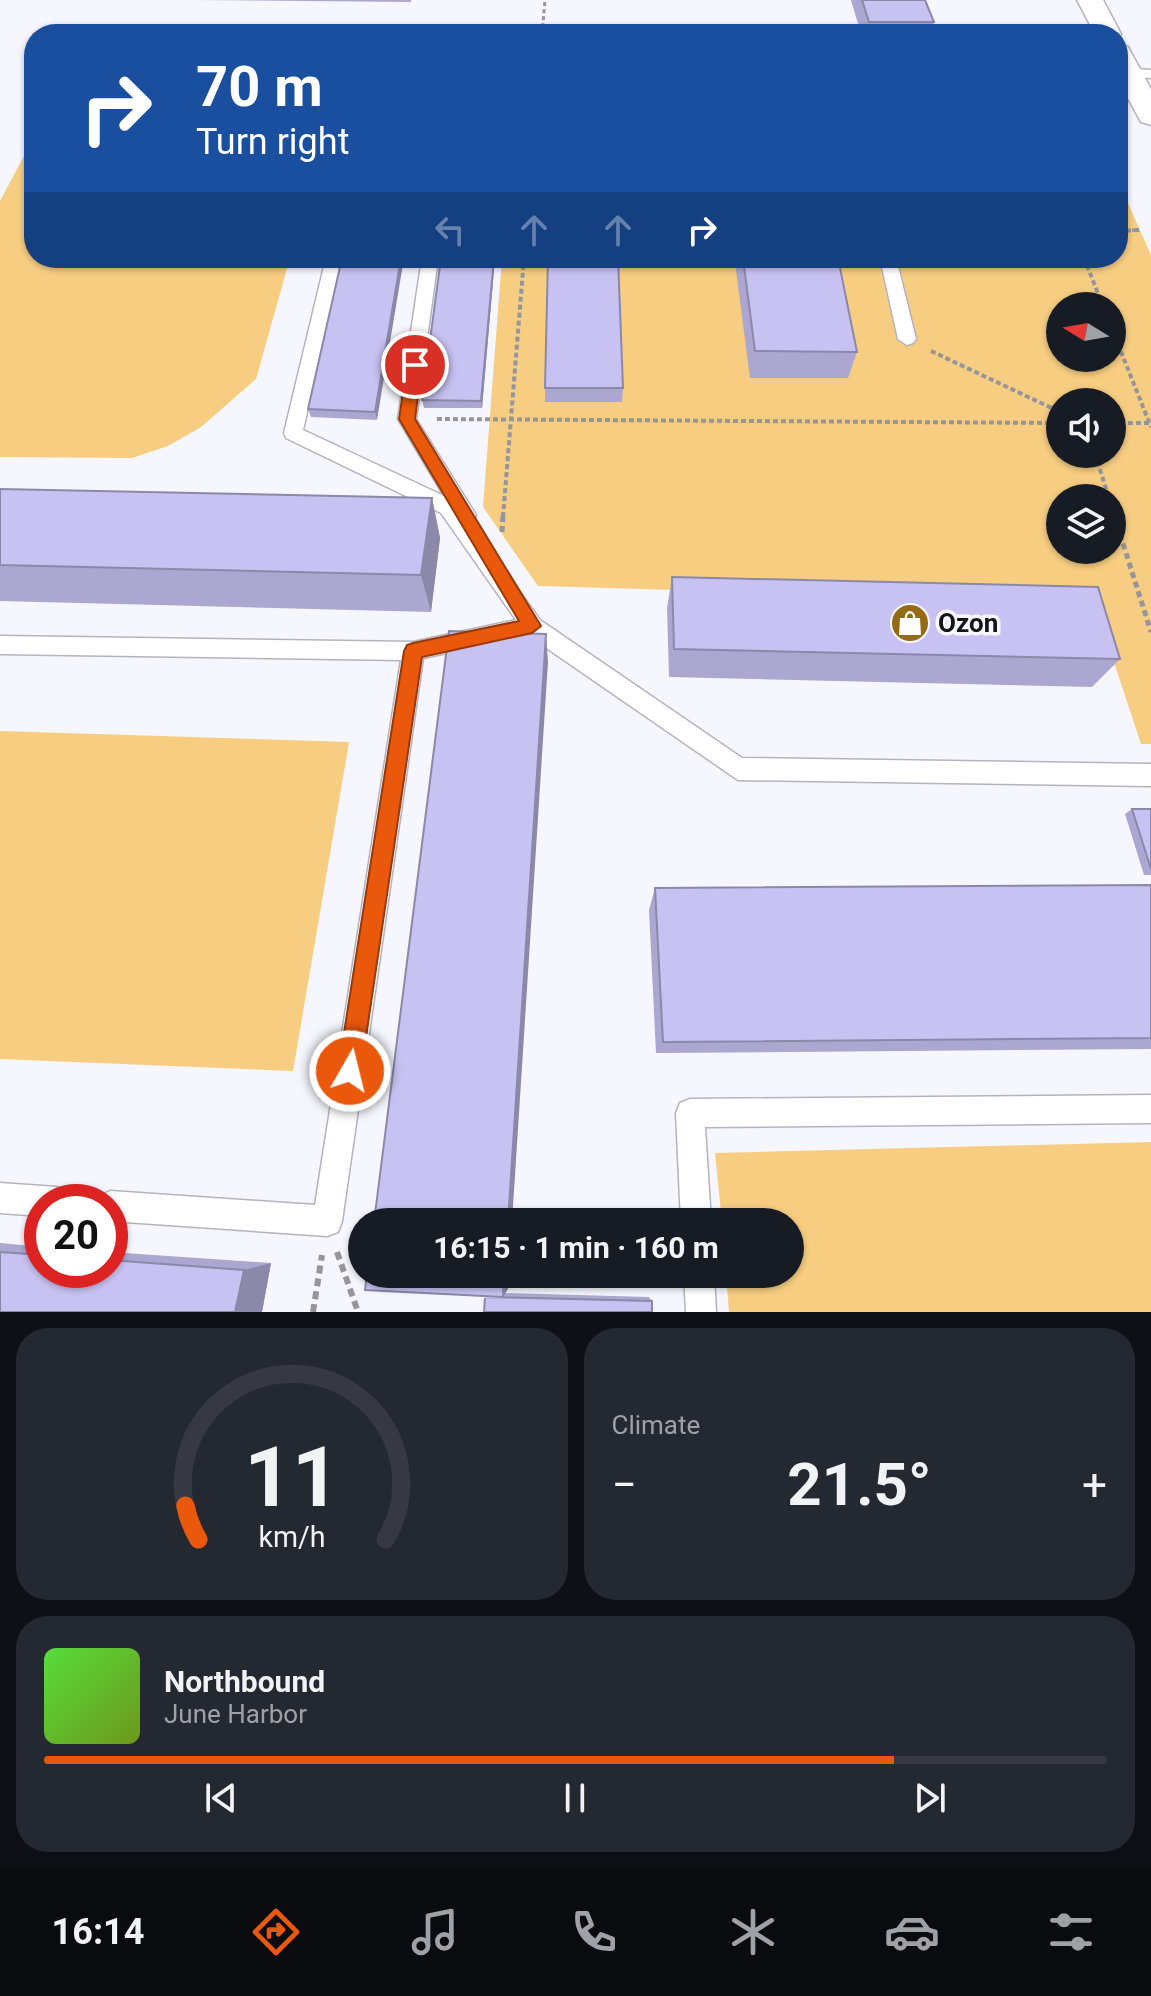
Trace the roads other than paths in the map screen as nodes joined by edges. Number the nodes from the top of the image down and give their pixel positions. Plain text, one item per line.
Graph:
1 (1090, 0) edge
2 (1103, 24) edge
3 (1129, 68) edge
4 (1151, 116) edge
5 (332, 268) edge
6 (429, 268) edge
7 (890, 268) edge
8 (907, 339) road end
9 (532, 626) junction
10 (0, 645) edge
11 (413, 651) junction
12 (1151, 775) edge
13 (1151, 1109) edge
14 (0, 1198) edge
15 (24, 1200) edge
16 (128, 1207) edge
17 (695, 1208) edge
18 (700, 1288) edge
19 (701, 1312) edge

1 - 2 street
3 - 4 street
5 - 9 lane
6 - 9 lane
7 - 8 lane
9 - 11 lane
9 - 12 lane
10 - 11 lane
11 - 16 lane
13 - 17 lane
14 - 15 lane
18 - 19 lane

